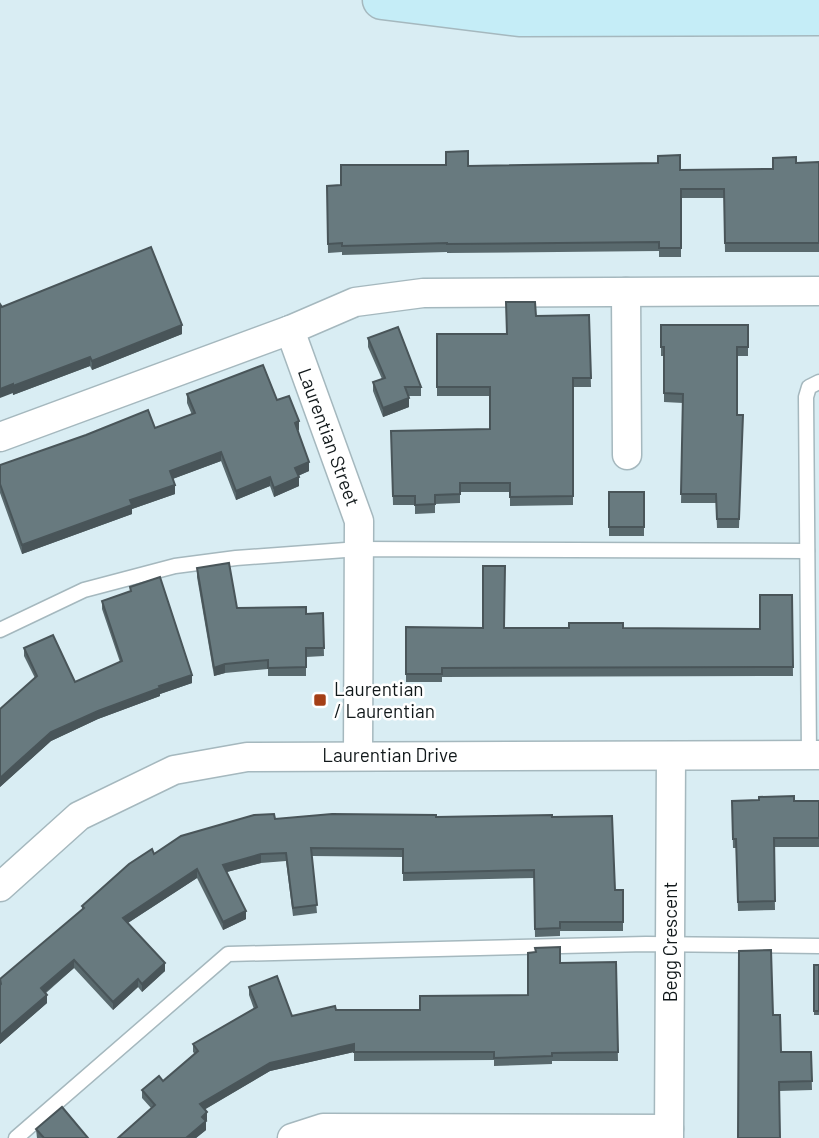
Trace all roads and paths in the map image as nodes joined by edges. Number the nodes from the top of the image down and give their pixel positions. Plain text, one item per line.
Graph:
1 (382, 0) edge
2 (819, 16) edge
3 (626, 292) junction
4 (819, 292) edge
5 (290, 330) junction
6 (819, 382) edge
7 (0, 437) edge
8 (627, 455) dead end
9 (359, 549) junction
10 (807, 551) junction
11 (0, 630) edge
12 (358, 755) junction
13 (814, 755) edge
14 (671, 756) junction
15 (0, 887) edge
16 (670, 944) junction
17 (819, 946) edge
18 (669, 1133) edge
19 (16, 1138) edge
20 (292, 1138) edge

1 - 2 main road
3 - 4 street
3 - 5 street
3 - 8 street
5 - 7 street
5 - 9 street, Laurentian Street
6 - 10 lane
9 - 10 lane
9 - 11 lane
9 - 12 street, Laurentian Street
10 - 13 lane
12 - 14 street, Laurentian Drive
12 - 15 street, Laurentian Drive
13 - 14 street, Laurentian Drive
14 - 16 street, Begg Crescent
16 - 17 lane
16 - 18 street, Begg Crescent
16 - 19 lane
18 - 20 street, Begg Crescent

